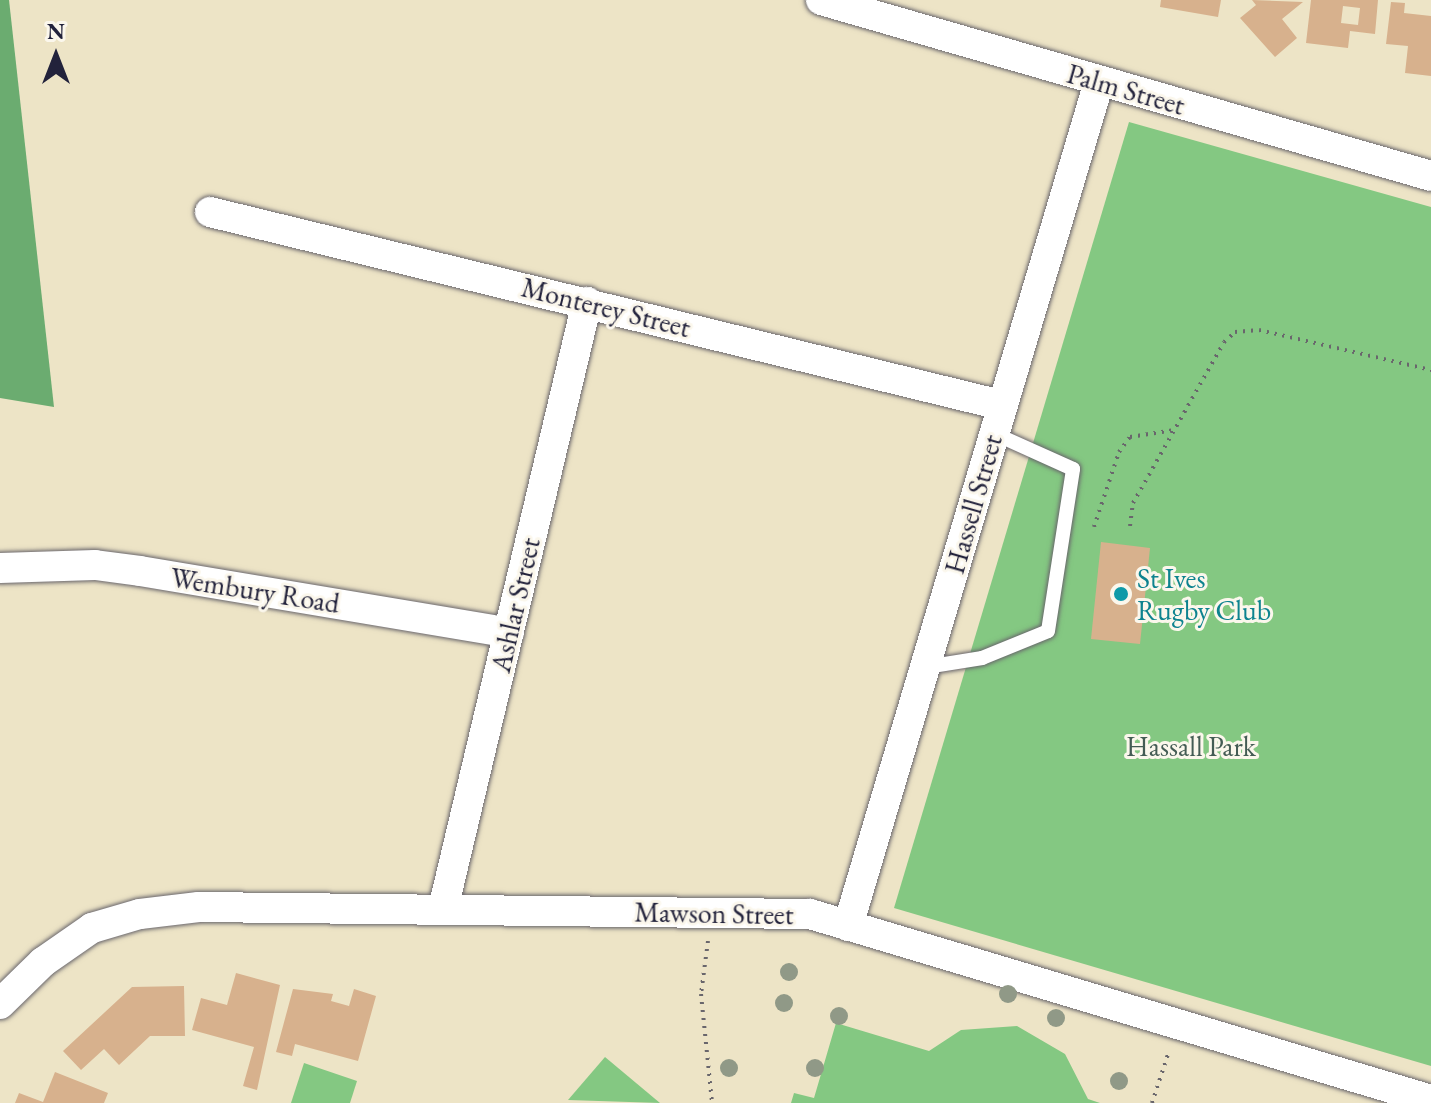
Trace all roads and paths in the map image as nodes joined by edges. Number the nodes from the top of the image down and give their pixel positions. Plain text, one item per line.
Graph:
1 (821, 0) edge
2 (1099, 82) junction
3 (1431, 176) edge
4 (210, 212) dead end
5 (587, 302) junction
6 (1431, 370) edge
7 (997, 419) junction
8 (1174, 430) junction
9 (1130, 526) dead end
10 (1094, 527) dead end
11 (0, 568) edge
12 (509, 633) junction
13 (926, 667) junction
14 (443, 909) junction
15 (848, 926) junction
16 (708, 941) dead end
17 (0, 1004) edge
18 (1168, 1054) dead end
19 (1431, 1100) edge
20 (712, 1103) edge
21 (1152, 1103) edge

1 - 2 street, Palm Street
2 - 3 street, Palm Street
2 - 7 street, Hassell Street
4 - 5 street, Monterey Street
5 - 7 street, Monterey Street
5 - 12 street, Ashlar Street
6 - 8 path
7 - 13 street, Hassell Street
7 - 13 lane
8 - 9 path
8 - 10 path
11 - 12 street, Wembury Road
12 - 14 street, Ashlar Street
13 - 15 street, Hassell Street
14 - 15 street, Mawson Street
14 - 17 street, Mawson Street
15 - 19 street, Mawson Street
16 - 20 path
18 - 21 path

